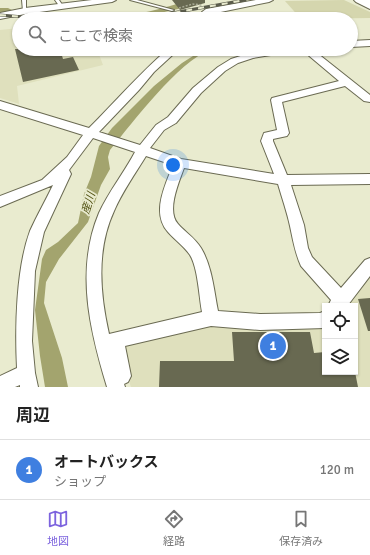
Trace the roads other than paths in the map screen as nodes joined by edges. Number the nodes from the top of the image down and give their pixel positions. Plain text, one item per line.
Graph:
1 (24, 0) edge
2 (112, 0) edge
3 (132, 0) edge
4 (269, 0) edge
5 (360, 0) edge
6 (59, 3) edge
7 (211, 3) road end
8 (370, 5) edge
9 (170, 9) road end
10 (25, 11) junction
11 (20, 12) edge
12 (205, 12) edge
13 (216, 12) edge
14 (12, 14) edge
15 (0, 16) edge
16 (370, 43) edge
17 (358, 44) edge
18 (166, 56) edge
19 (248, 56) edge
20 (314, 56) edge
21 (346, 82) junction
22 (370, 99) edge
23 (0, 105) edge
24 (13, 109) junction
25 (0, 113) edge
26 (95, 134) junction
27 (140, 149) junction
28 (180, 163) junction
29 (62, 170) junction
30 (370, 179) edge
31 (283, 180) junction
32 (0, 202) edge
33 (370, 265) edge
34 (339, 303) edge
35 (211, 318) junction
36 (322, 320) edge
37 (28, 380) edge
38 (119, 382) edge
39 (0, 385) edge

1 - 10 lane
2 - 6 street
3 - 9 lane
4 - 13 street
5 - 8 street
6 - 10 street
7 - 12 street
10 - 11 street
14 - 15 street
16 - 17 street
18 - 26 street
19 - 27 street
20 - 21 street
21 - 22 street
21 - 31 street
23 - 24 street
24 - 25 street
24 - 26 street
26 - 27 street
26 - 29 street
27 - 28 street
27 - 38 street
28 - 31 street
28 - 35 street
29 - 32 street
29 - 37 street
30 - 31 street
31 - 34 street
33 - 34 street
35 - 36 street
35 - 38 street
37 - 39 street

